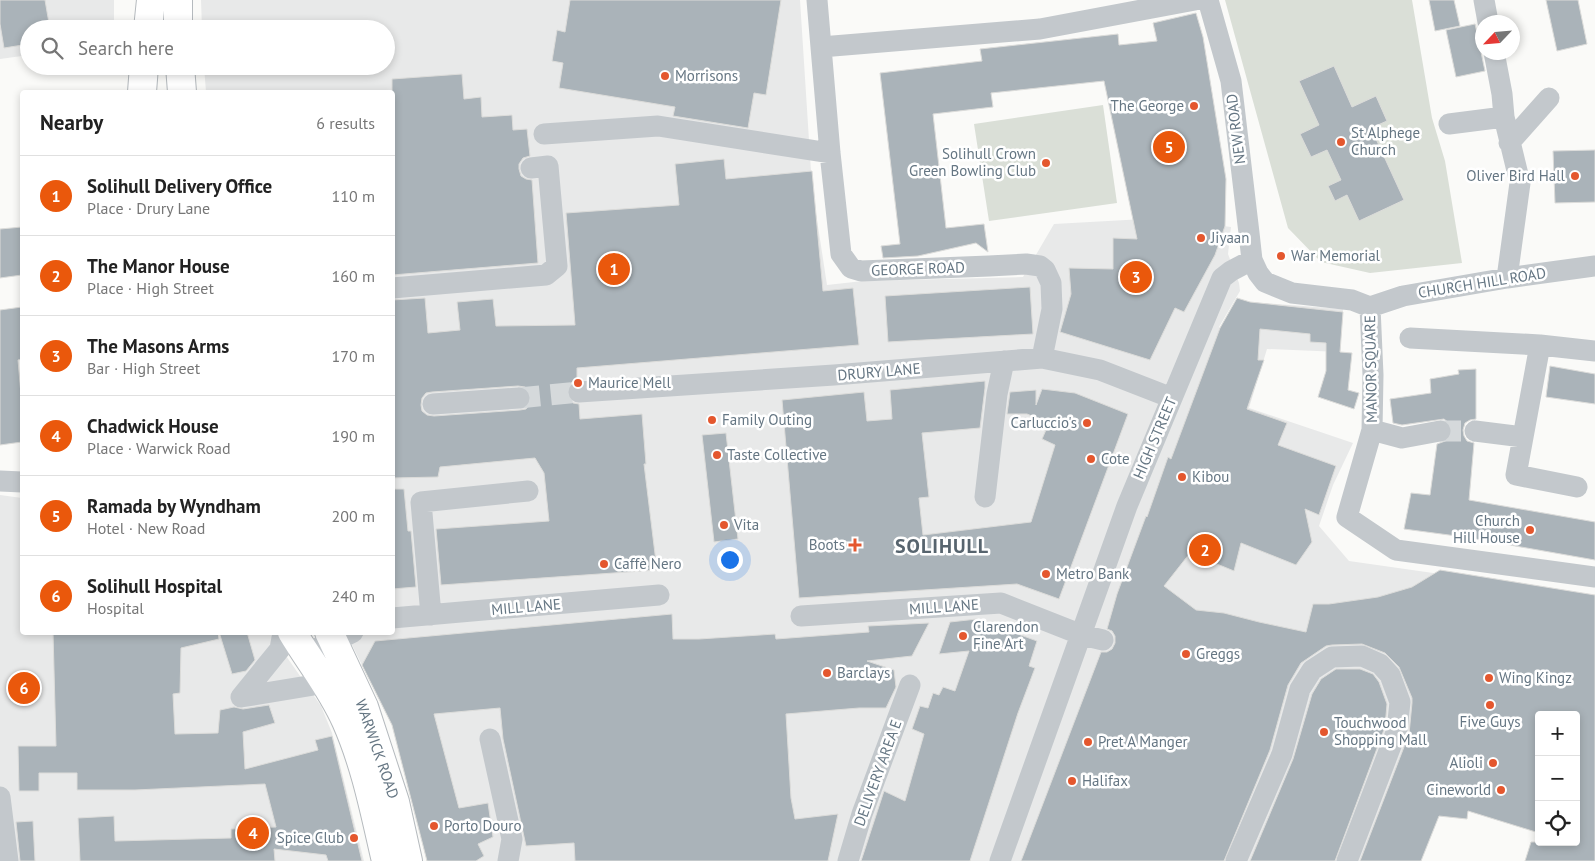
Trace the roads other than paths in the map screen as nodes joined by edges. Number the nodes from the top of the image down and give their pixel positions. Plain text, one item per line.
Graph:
1 (151, 0) edge
2 (178, 0) edge
3 (817, 0) edge
4 (1195, 0) edge
5 (1208, 0) edge
6 (1484, 0) edge
7 (1095, 9) edge
8 (1487, 15) edge
9 (149, 20) edge
10 (178, 20) edge
11 (821, 47) junction
12 (1496, 60) edge
13 (143, 75) edge
14 (181, 75) edge
15 (142, 90) edge
16 (182, 90) edge
17 (1549, 98) dead end
18 (1504, 118) junction
19 (1449, 124) dead end
20 (1509, 143) junction
21 (830, 153) junction
22 (1252, 260) junction
23 (1595, 266) edge
24 (1507, 278) junction
25 (395, 288) edge
26 (1370, 306) junction
27 (1410, 338) dead end
28 (1540, 345) junction
29 (1595, 351) edge
30 (1042, 358) junction
31 (1004, 361) junction
32 (579, 392) tunnel mouth
33 (519, 398) tunnel mouth
34 (1172, 398) junction
35 (433, 404) dead end
36 (1372, 430) junction
37 (1440, 431) tunnel mouth
38 (1475, 431) tunnel mouth
39 (1523, 437) junction
40 (0, 481) edge
41 (20, 482) edge
42 (1577, 487) dead end
43 (528, 491) dead end
44 (985, 497) dead end
45 (1595, 577) edge
46 (659, 595) dead end
47 (431, 615) junction
48 (801, 616) dead end
49 (395, 618) edge
50 (282, 635) edge
51 (1082, 635) junction
52 (338, 636) edge
53 (1103, 640) dead end
54 (299, 643) edge
55 (326, 683) junction
56 (910, 685) dead end
57 (490, 739) dead end
58 (0, 792) edge
59 (0, 797) edge
60 (8, 861) edge
61 (386, 861) edge
62 (408, 861) edge
63 (508, 861) edge
64 (848, 861) edge
65 (1000, 861) edge
66 (1236, 861) edge
67 (1347, 861) edge

1 - 9 main road
2 - 10 main road
3 - 11 street, GEORGE ROAD
4 - 7 street
5 - 22 street, NEW ROAD
6 - 8 street
7 - 11 street
11 - 21 street, GEORGE ROAD
12 - 18 street
13 - 15 main road
14 - 16 main road
17 - 20 street
18 - 19 street
18 - 20 street
20 - 24 street
21 - 25 street
21 - 30 street, GEORGE ROAD
22 - 26 street
22 - 34 street, HIGH STREET
23 - 24 street, CHURCH HILL ROAD
24 - 26 street, CHURCH HILL ROAD
26 - 36 street, MANOR SQUARE
27 - 28 street
28 - 29 street
28 - 39 street
30 - 31 street, DRURY LANE
30 - 34 street, DRURY LANE
31 - 32 street, DRURY LANE
31 - 44 street
33 - 35 street
34 - 51 street, HIGH STREET
36 - 37 street
36 - 45 street, MANOR SQUARE
38 - 39 street
39 - 42 street
40 - 41 street
43 - 47 street
46 - 47 street, MILL LANE
47 - 49 street, MILL LANE
48 - 51 street, MILL LANE
50 - 55 street
51 - 53 street
51 - 65 street, HIGH STREET
52 - 54 street, WARWICK ROAD
52 - 62 main road, WARWICK ROAD
54 - 55 main road, WARWICK ROAD
55 - 61 main road, WARWICK ROAD
56 - 64 street, DELIVERY AREA E
57 - 63 street
58 - 59 street
59 - 60 street
66 - 67 street

